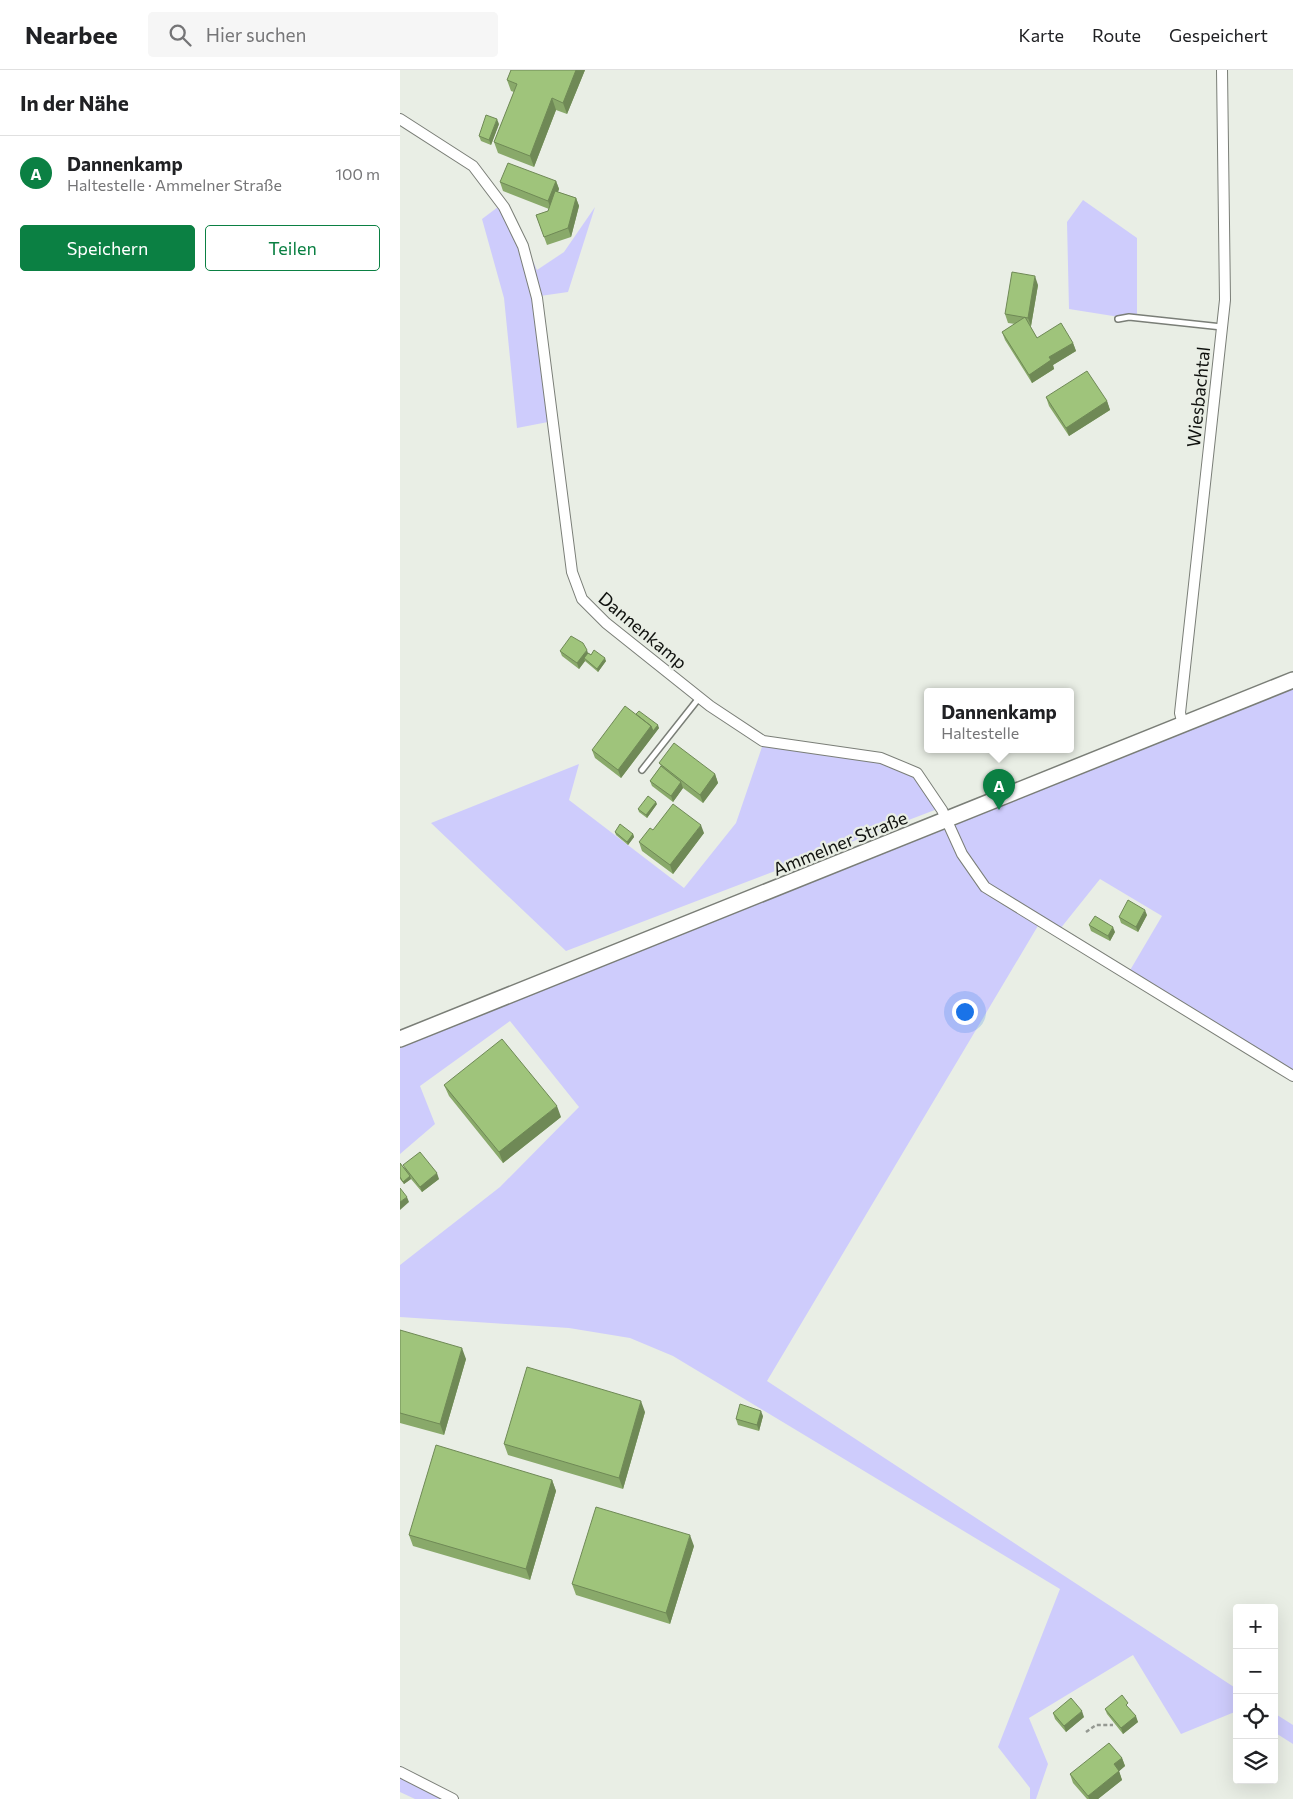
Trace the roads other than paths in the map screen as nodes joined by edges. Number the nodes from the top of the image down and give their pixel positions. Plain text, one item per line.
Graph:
1 (1222, 70) edge
2 (400, 119) edge
3 (1118, 319) dead end
4 (1222, 328) junction
5 (1293, 680) edge
6 (699, 698) junction
7 (1183, 725) junction
8 (642, 770) dead end
9 (946, 820) junction
10 (400, 1040) edge
11 (1293, 1076) edge
12 (400, 1772) edge
13 (453, 1799) edge

1 - 4 street, Wiesbachtal
2 - 6 street, Dannenkamp
3 - 4 lane
4 - 7 street, Wiesbachtal
5 - 7 street, Ammelner Straße
6 - 8 lane
6 - 9 street, Dannenkamp
7 - 9 street, Ammelner Straße
9 - 10 street, Ammelner Straße
9 - 11 street, Dannenkamp
12 - 13 street

